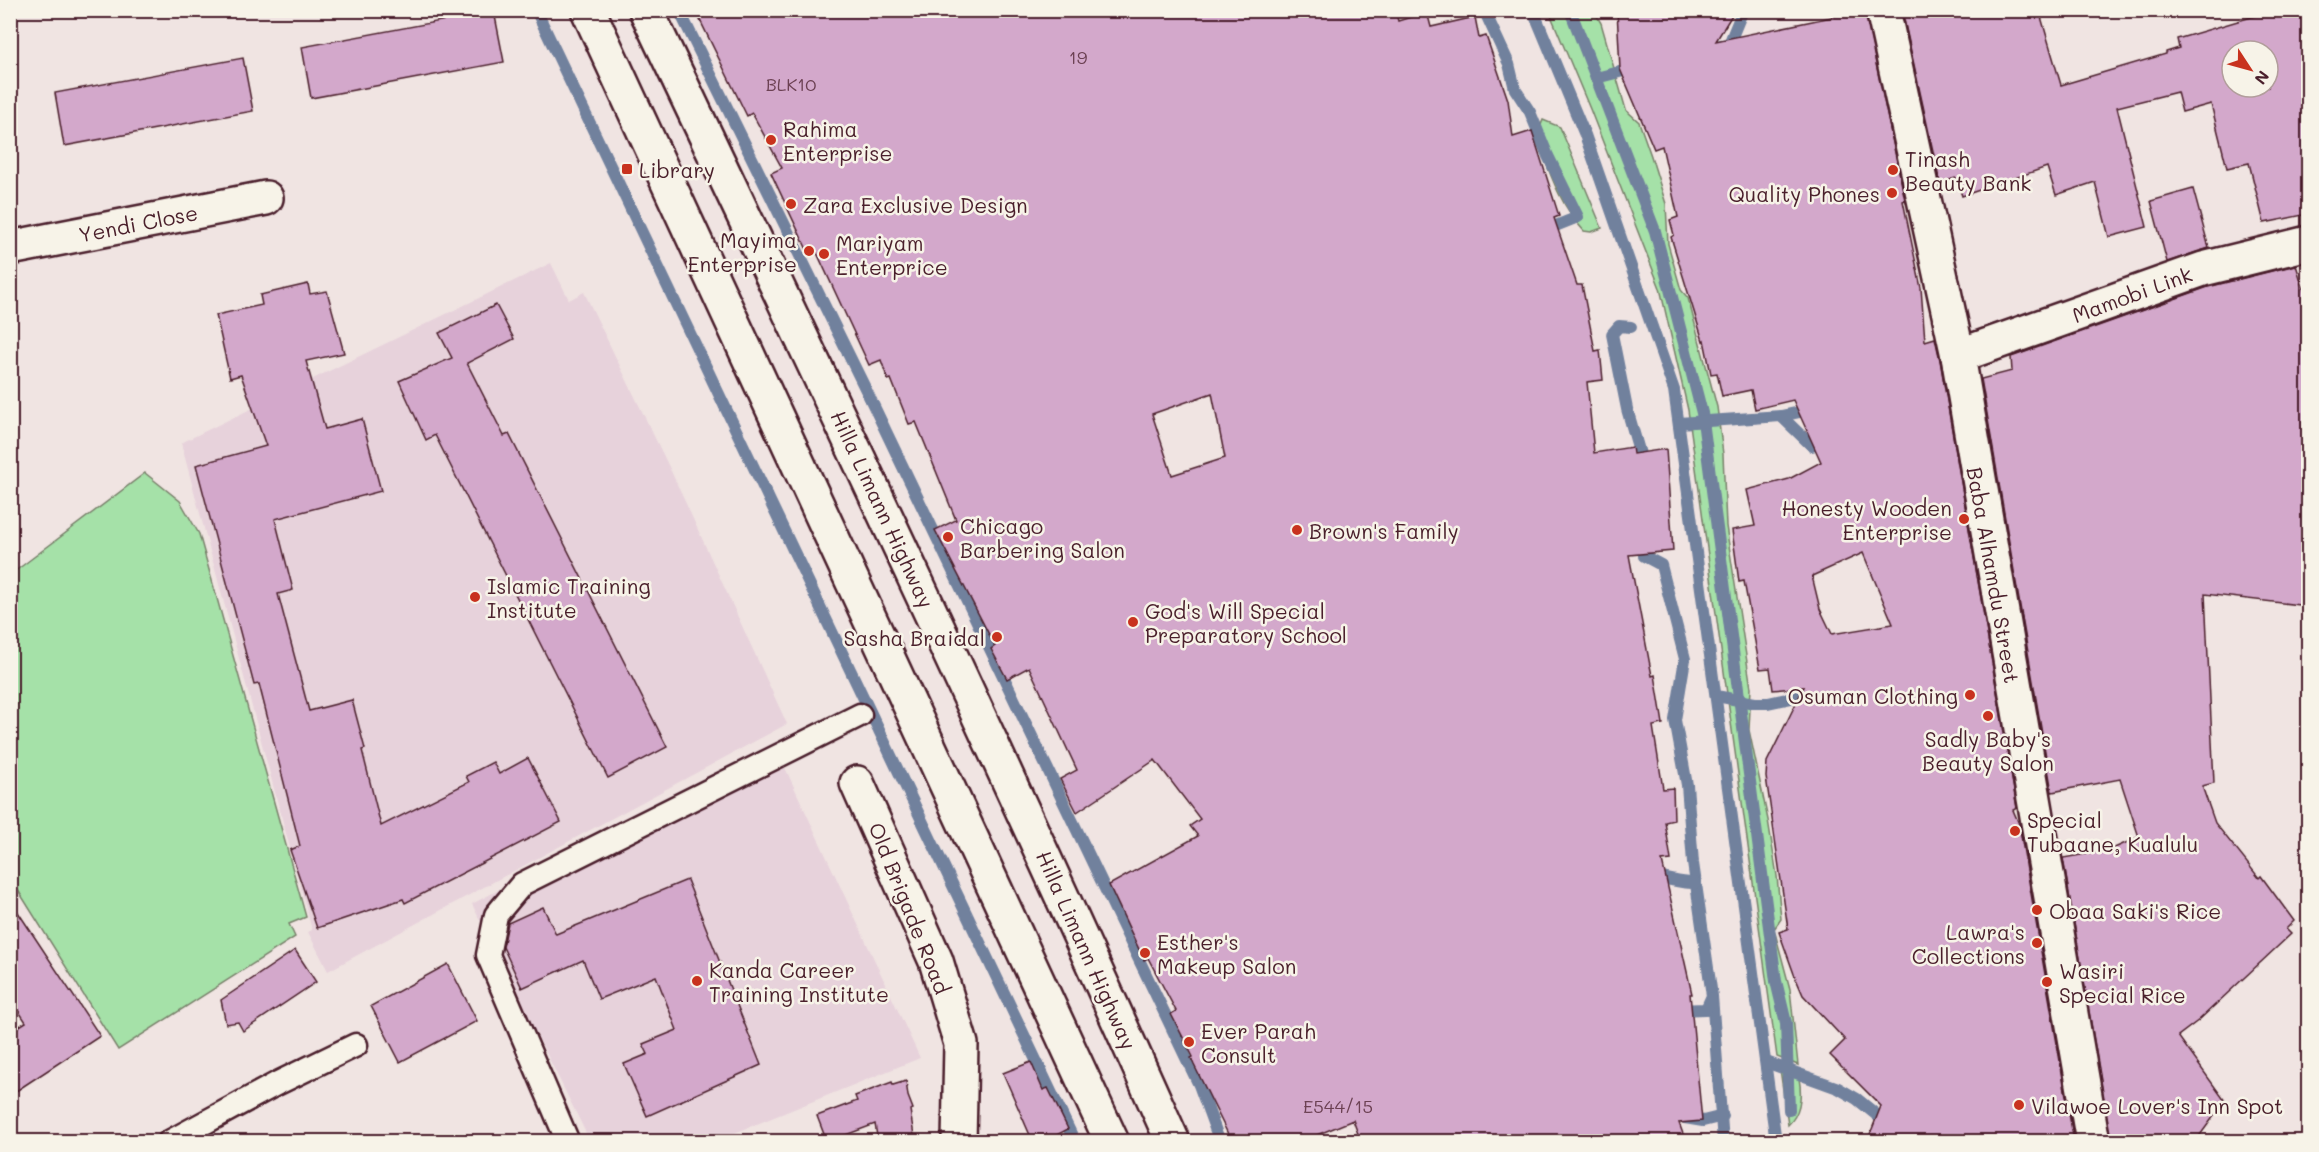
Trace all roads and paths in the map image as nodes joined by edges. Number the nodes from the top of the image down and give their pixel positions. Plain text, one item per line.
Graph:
1 (588, 10) edge
2 (646, 10) edge
3 (1883, 10) edge
4 (266, 198) dead end
5 (2308, 243) edge
6 (10, 248) edge
7 (1958, 356) junction
8 (860, 715) dead end
9 (857, 783) dead end
10 (356, 1045) dead end
11 (169, 1142) edge
12 (568, 1142) edge
13 (959, 1142) edge
14 (1112, 1142) edge
15 (1173, 1142) edge
16 (2093, 1142) edge

1 - 14 main road
2 - 15 main road, Hilla Limann Highway
3 - 7 main road, Baba Alhamdu Street
4 - 6 main road, Yendi Close
5 - 7 main road, Mamobi Link
7 - 16 main road, Baba Alhamdu Street
8 - 12 lane
9 - 13 main road, Old Brigade Road
10 - 11 lane

